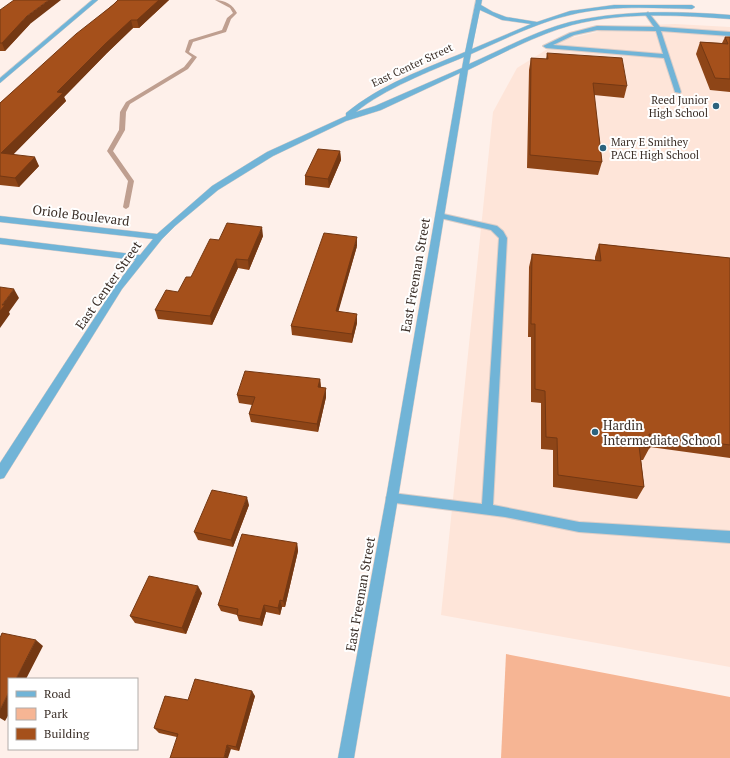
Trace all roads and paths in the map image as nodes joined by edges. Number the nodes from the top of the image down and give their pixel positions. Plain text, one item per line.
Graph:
1 (95, 0) edge
2 (478, 3) edge
3 (643, 6) junction
4 (700, 8) dead end
5 (648, 14) junction
6 (730, 17) edge
7 (538, 24) junction
8 (658, 29) junction
9 (730, 34) edge
10 (468, 52) junction
11 (667, 56) junction
12 (465, 68) junction
13 (0, 74) edge
14 (8, 74) junction
15 (0, 81) edge
16 (678, 92) dead end
17 (344, 119) junction
18 (439, 215) junction
19 (0, 219) edge
20 (159, 237) junction
21 (0, 241) edge
22 (141, 258) junction
23 (0, 474) edge
24 (392, 498) junction
25 (486, 510) junction
26 (730, 537) edge
27 (346, 758) edge

1 - 14 street
2 - 7 street
2 - 10 street, East Center Street
3 - 4 street
3 - 5 street
3 - 7 street
5 - 6 street
5 - 8 lane
5 - 12 street
7 - 10 street
8 - 9 lane
8 - 11 lane
8 - 11 lane
10 - 12 street, East Freeman Street
10 - 17 street, East Center Street
11 - 16 lane
12 - 17 street, East Center Street
12 - 18 street, East Freeman Street
13 - 14 street
14 - 15 street
17 - 20 street, East Center Street
18 - 24 street, East Freeman Street
18 - 25 lane
19 - 20 street, Oriole Boulevard
20 - 22 street, East Center Street
21 - 22 street
22 - 23 street, East Center Street
24 - 25 lane
24 - 27 street, East Freeman Street
25 - 26 lane

